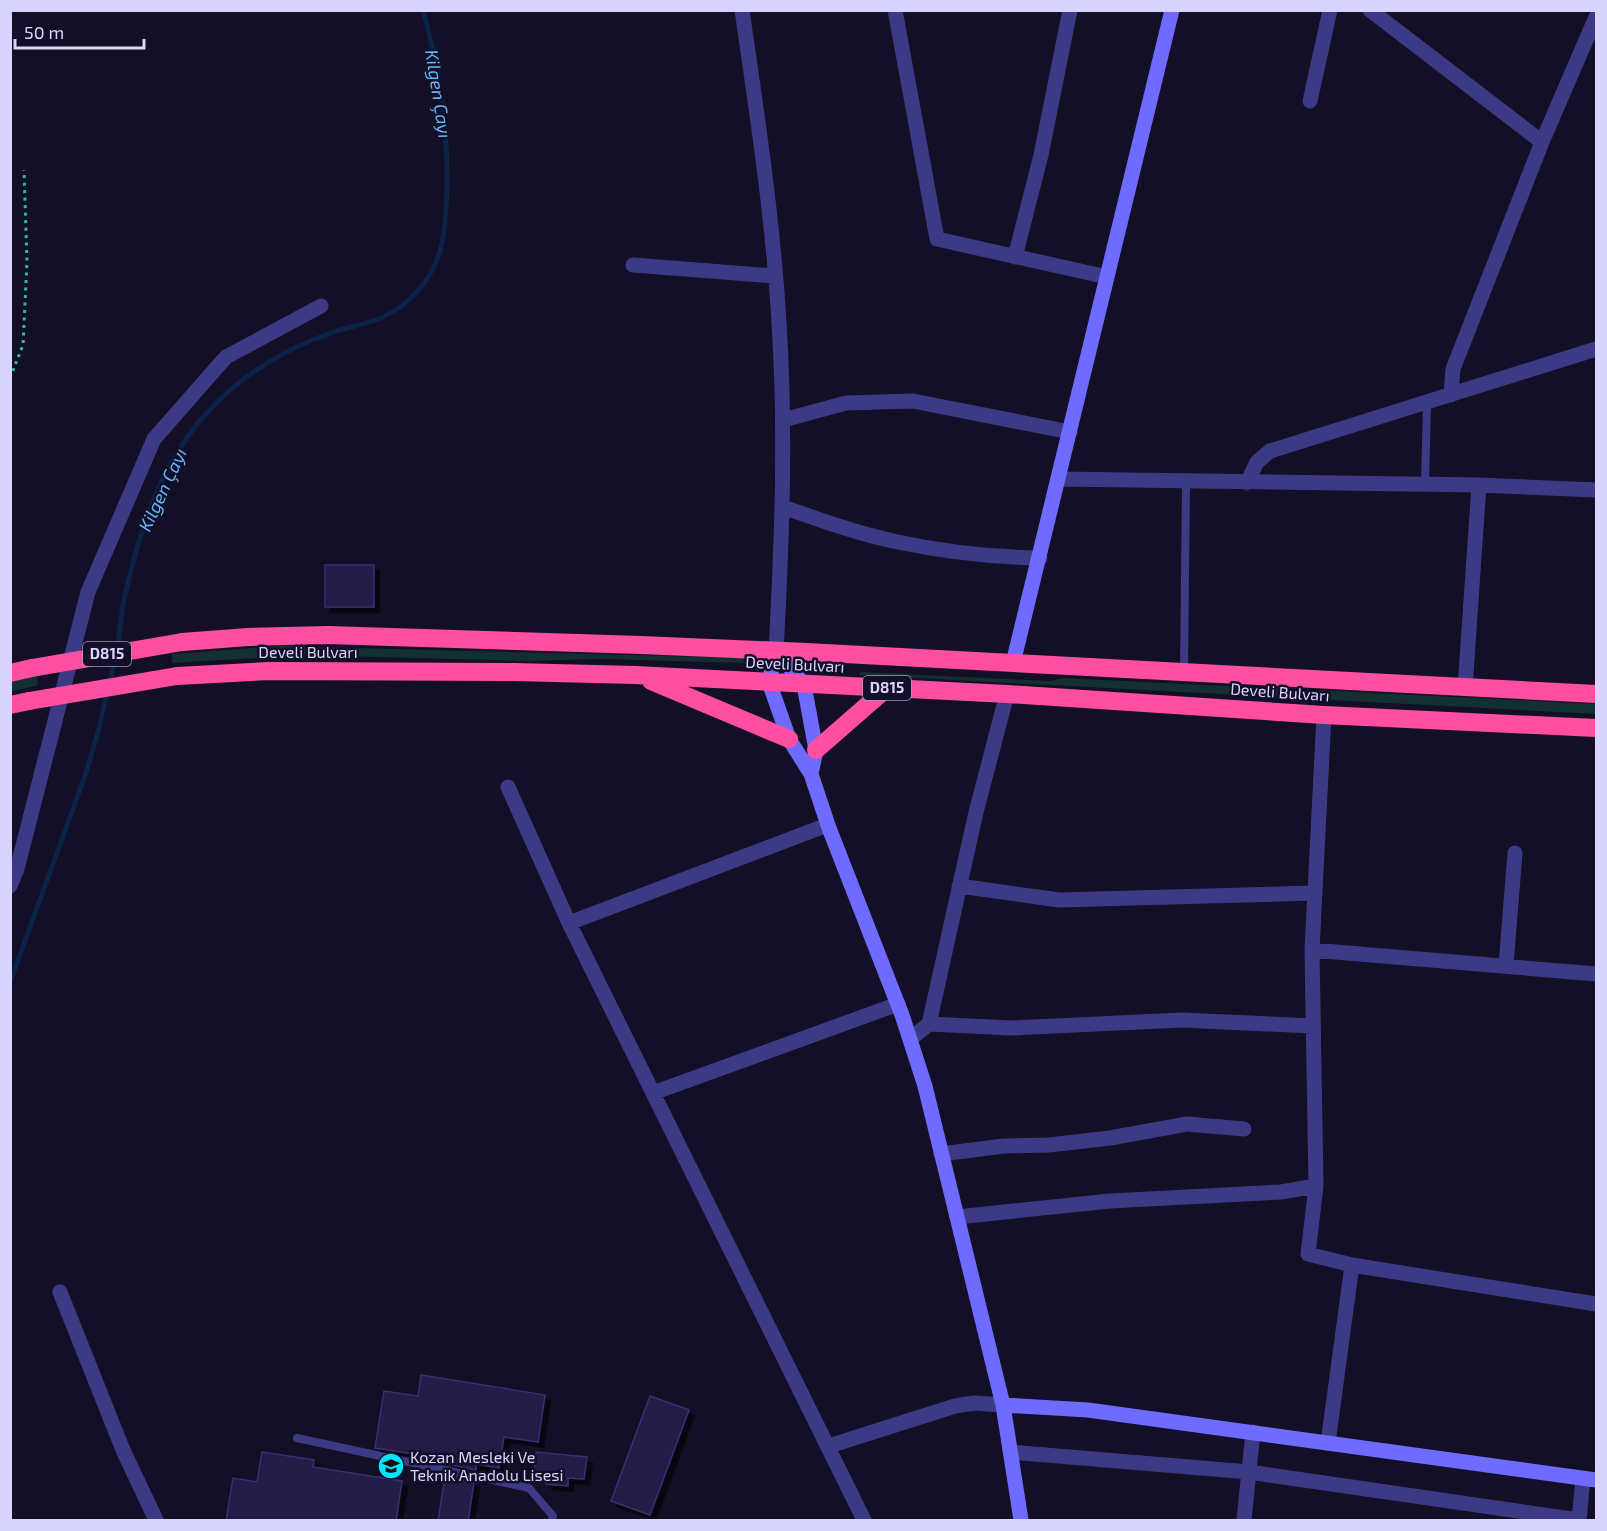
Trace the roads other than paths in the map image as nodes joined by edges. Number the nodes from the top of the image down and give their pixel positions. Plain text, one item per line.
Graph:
1 (742, 10) edge
2 (895, 10) edge
3 (1071, 10) edge
4 (1172, 10) edge
5 (1330, 10) edge
6 (1370, 10) edge
7 (1596, 17) edge
8 (1310, 101) dead end
9 (1542, 142) junction
10 (1015, 257) junction
11 (633, 266) dead end
12 (775, 276) junction
13 (1107, 277) junction
14 (321, 306) dead end
15 (1596, 349) edge
16 (1451, 394) junction
17 (1427, 402) junction
18 (783, 420) junction
19 (1070, 432) junction
20 (1059, 479) junction
21 (1186, 482) junction
22 (1247, 483) junction
23 (1425, 484) junction
24 (1479, 485) junction
25 (1596, 490) edge
26 (783, 507) junction
27 (1040, 558) junction
28 (777, 651) junction
29 (1013, 663) junction
30 (10, 673) edge
31 (1184, 673) junction
32 (635, 675) junction
33 (769, 682) junction
34 (804, 685) junction
35 (887, 688) junction
36 (1465, 688) junction
37 (1007, 694) junction
38 (1596, 694) edge
39 (10, 705) edge
40 (1323, 715) junction
41 (1596, 728) edge
42 (789, 739) junction
43 (816, 750) junction
44 (811, 774) junction
45 (508, 787) dead end
46 (829, 828) junction
47 (1515, 852) dead end
48 (10, 886) edge
49 (959, 886) junction
50 (1315, 893) junction
51 (569, 923) junction
52 (1312, 950) junction
53 (1506, 965) junction
54 (1596, 974) edge
55 (898, 1004) junction
56 (929, 1024) junction
57 (1313, 1026) junction
58 (910, 1039) junction
59 (653, 1093) junction
60 (1244, 1129) dead end
61 (941, 1154) junction
62 (1316, 1186) junction
63 (957, 1217) junction
64 (1352, 1265) junction
65 (60, 1292) dead end
66 (1596, 1304) edge
67 (1003, 1405) junction
68 (1253, 1432) junction
69 (297, 1437) dead end
70 (1328, 1443) junction
71 (829, 1446) junction
72 (1010, 1452) junction
73 (1249, 1472) junction
74 (1590, 1479) edge
75 (1579, 1520) edge
76 (156, 1521) edge
77 (552, 1521) edge
78 (864, 1521) edge
79 (1021, 1521) edge
80 (1244, 1521) edge

1 - 12 street
2 - 10 street
3 - 10 street
4 - 13 street
5 - 8 street
6 - 9 street
7 - 9 street
9 - 16 street
10 - 13 street
11 - 12 street
12 - 18 street
13 - 19 street
14 - 48 street
15 - 16 street
16 - 17 street
17 - 22 street
17 - 23 lane
18 - 19 street
18 - 26 street
19 - 20 street
20 - 21 street
20 - 27 street
21 - 22 street
21 - 31 lane
22 - 23 street
23 - 24 street
24 - 25 street
24 - 36 street
26 - 27 street
26 - 28 street
27 - 29 street
28 - 29 highway, Develi Bulvarı / D815
28 - 30 highway, Develi Bulvarı / D815, bridge
28 - 33 street
28 - 34 street
29 - 31 highway, Develi Bulvarı / D815
31 - 36 highway, Develi Bulvarı / D815
32 - 33 highway, Develi Bulvarı / D815
32 - 39 highway, Develi Bulvarı / D815, bridge
32 - 42 highway
33 - 34 highway, Develi Bulvarı / D815
33 - 42 street
34 - 35 highway, Develi Bulvarı / D815
34 - 43 street
35 - 37 highway, Develi Bulvarı / D815
35 - 43 highway
36 - 38 highway, Develi Bulvarı / D815
37 - 40 highway, Develi Bulvarı / D815
37 - 49 street
40 - 41 highway, Develi Bulvarı / D815
40 - 50 street
42 - 44 street
43 - 44 street
44 - 46 street
45 - 51 street
46 - 51 street
46 - 55 street
47 - 53 street
49 - 50 street
49 - 56 street
50 - 52 street
51 - 59 street
52 - 53 street
52 - 57 street
53 - 54 street
55 - 58 street
55 - 59 street
56 - 57 street
56 - 58 street
57 - 62 street
58 - 61 street
59 - 71 street
60 - 61 street
61 - 63 street
62 - 63 street
62 - 64 street
63 - 67 street
64 - 66 street
64 - 70 street
65 - 76 street
67 - 68 street
67 - 71 street
67 - 72 street
68 - 70 street
68 - 73 street
69 - 77 lane
70 - 74 street
71 - 78 street
72 - 73 street
72 - 79 street
73 - 75 street
73 - 80 street
74 - 75 street

